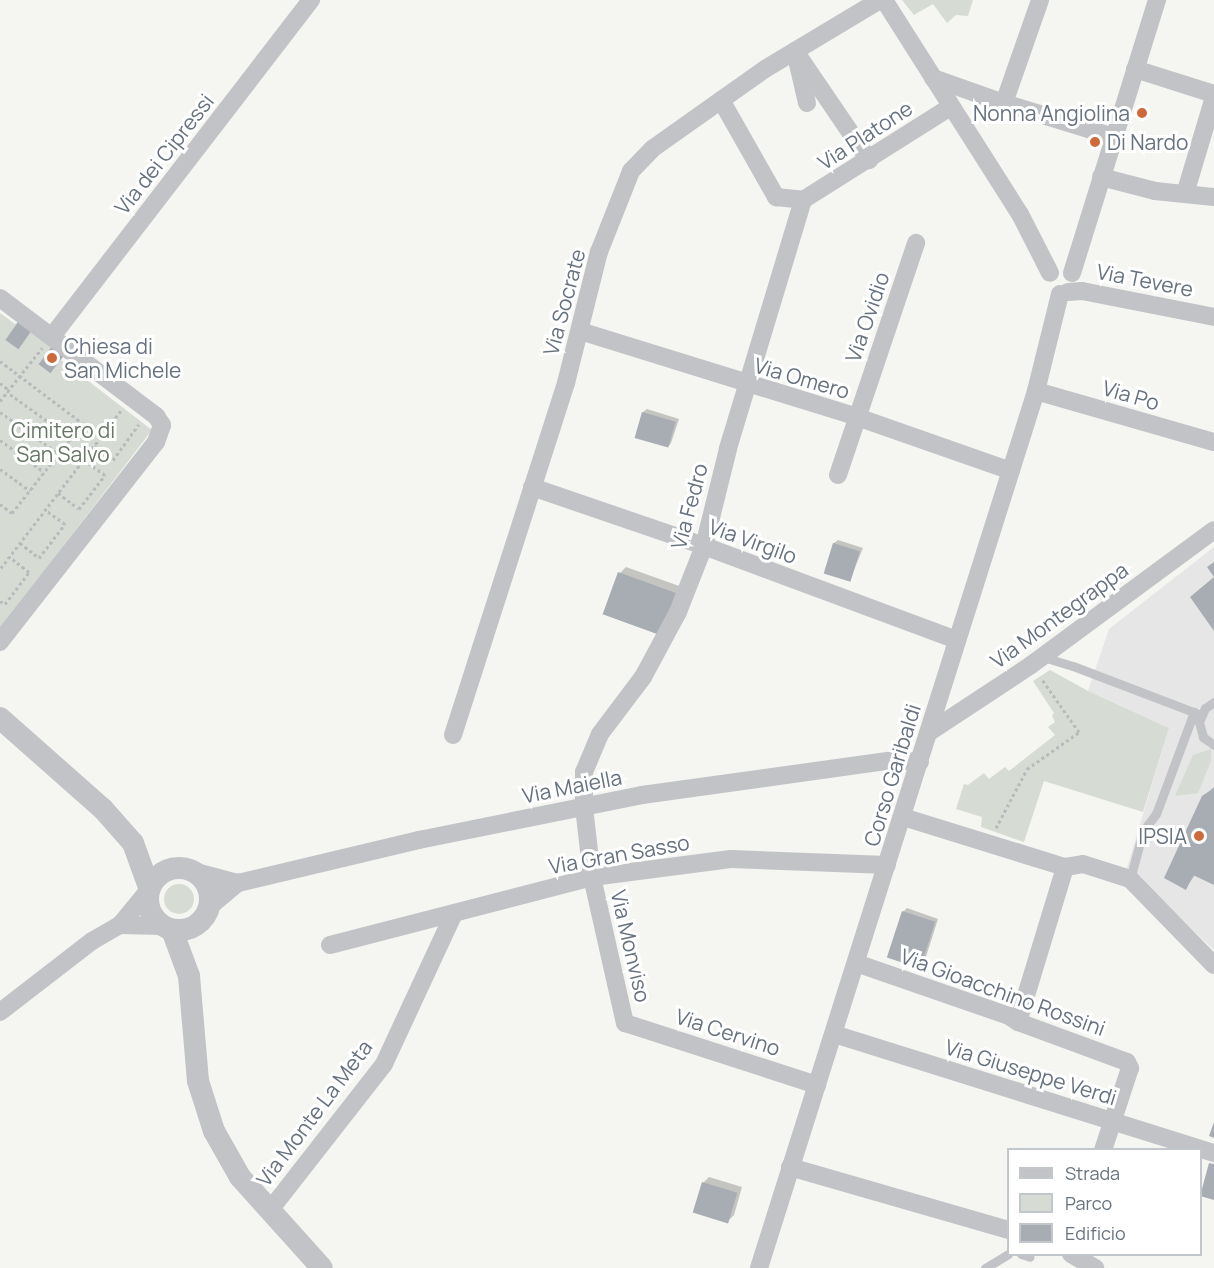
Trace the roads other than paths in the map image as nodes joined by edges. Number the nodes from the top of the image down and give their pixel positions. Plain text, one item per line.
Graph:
1 (311, 0) edge
2 (882, 0) edge
3 (1040, 0) edge
4 (1158, 0) edge
5 (795, 51) junction
6 (1135, 69) junction
7 (933, 78) junction
8 (1214, 96) edge
9 (721, 100) junction
10 (807, 103) dead end
11 (1004, 103) junction
12 (950, 107) junction
13 (1113, 137) junction
14 (1208, 137) edge
15 (869, 160) junction
16 (1101, 177) junction
17 (1185, 194) junction
18 (1214, 197) edge
19 (803, 200) junction
20 (916, 243) dead end
21 (1050, 273) junction
22 (1072, 273) junction
23 (1064, 293) junction
24 (0, 298) edge
25 (1214, 317) edge
26 (580, 331) junction
27 (53, 335) junction
28 (749, 386) junction
29 (1036, 391) junction
30 (857, 417) junction
31 (1214, 442) edge
32 (1011, 471) junction
33 (838, 475) dead end
34 (532, 487) junction
35 (1214, 530) edge
36 (704, 546) junction
37 (957, 640) junction
38 (0, 642) edge
39 (1037, 661) junction
40 (1214, 702) edge
41 (1197, 713) junction
42 (0, 718) edge
43 (928, 733) junction
44 (453, 735) dead end
45 (1214, 745) edge
46 (920, 762) junction
47 (584, 807) junction
48 (903, 817) junction
49 (133, 843) junction
50 (887, 865) junction
51 (1065, 867) junction
52 (190, 870) junction
53 (592, 877) junction
54 (1130, 879) junction
55 (238, 883) junction
56 (148, 889) junction
57 (454, 913) junction
58 (205, 914) junction
59 (120, 925) junction
60 (167, 928) junction
61 (330, 945) dead end
62 (856, 963) junction
63 (1214, 964) edge
64 (189, 976) junction
65 (0, 1012) edge
66 (1018, 1022) junction
67 (625, 1023) joint
68 (834, 1034) junction
69 (817, 1085) junction
70 (1113, 1121) junction
71 (1103, 1148) edge
72 (1198, 1148) edge
73 (790, 1167) junction
74 (270, 1210) junction
75 (1007, 1230) edge
76 (1007, 1255) edge
77 (1074, 1256) edge
78 (322, 1268) edge
79 (759, 1268) edge
80 (985, 1268) edge
81 (1095, 1268) edge

1 - 27 street, Via dei Cipressi
2 - 5 street, Via Socrate
2 - 7 street
3 - 11 street
4 - 6 street
5 - 9 street, Via Socrate
5 - 10 street
5 - 15 street
6 - 8 street
6 - 13 street
7 - 11 street
7 - 12 street
8 - 14 street
9 - 19 street
9 - 26 street, Via Socrate
11 - 13 street
12 - 15 street, Via Platone
12 - 21 street
13 - 16 street
14 - 17 street
15 - 19 street, Via Platone
16 - 17 street
16 - 22 street
17 - 18 street
19 - 28 street, Via Fedro
20 - 30 street, Via Ovidio
21 - 22 street
21 - 23 street
22 - 23 street
23 - 25 street, Via Tevere
23 - 29 street, Corso Garibaldi
24 - 27 street
26 - 28 street, Via Omero
26 - 34 street, Via Socrate
27 - 38 street
28 - 30 street, Via Omero
28 - 36 street, Via Fedro
29 - 31 street, Via Po
29 - 32 street, Corso Garibaldi
30 - 32 street, Via Omero
30 - 33 street, Via Ovidio
32 - 37 street, Corso Garibaldi
34 - 36 street, Via Virgilo
34 - 44 street, Via Socrate
35 - 39 street, Via Montegrappa
36 - 37 street, Via Virgilo
36 - 47 street, Via Fedro
37 - 43 street, Corso Garibaldi
39 - 41 lane
39 - 43 street, Via Montegrappa
40 - 41 lane
41 - 45 lane
41 - 54 lane
42 - 49 street
43 - 46 street, Corso Garibaldi
46 - 47 street, Via Maiella
46 - 48 street, Corso Garibaldi
47 - 53 street, Via Monviso
47 - 55 street, Via Maiella
48 - 50 street, Corso Garibaldi
48 - 51 street
49 - 52 street
49 - 56 street
50 - 53 street, Via Gran Sasso
50 - 62 street, Corso Garibaldi
51 - 54 street
51 - 66 street
52 - 55 street, Via Maiella
52 - 56 street
52 - 58 street
53 - 57 street, Via Gran Sasso
53 - 67 street, Via Monviso
54 - 63 street
55 - 58 street, Via Maiella
56 - 59 street
56 - 60 street
57 - 61 street, Via Gran Sasso
57 - 74 street, Via Monte La Meta
58 - 60 street
58 - 64 street
59 - 60 street
59 - 65 street
60 - 64 street
62 - 66 street, Via Gioacchino Rossini
62 - 68 street, Corso Garibaldi
64 - 74 street
66 - 70 street, Via Gioacchino Rossini
67 - 69 street, Via Cervino
68 - 69 street, Corso Garibaldi
68 - 70 street, Via Giuseppe Verdi
69 - 73 street, Corso Garibaldi
70 - 71 street
70 - 72 street, Via Giuseppe Verdi
73 - 75 street
73 - 79 street, Corso Garibaldi
74 - 78 street
76 - 80 lane
77 - 81 street

